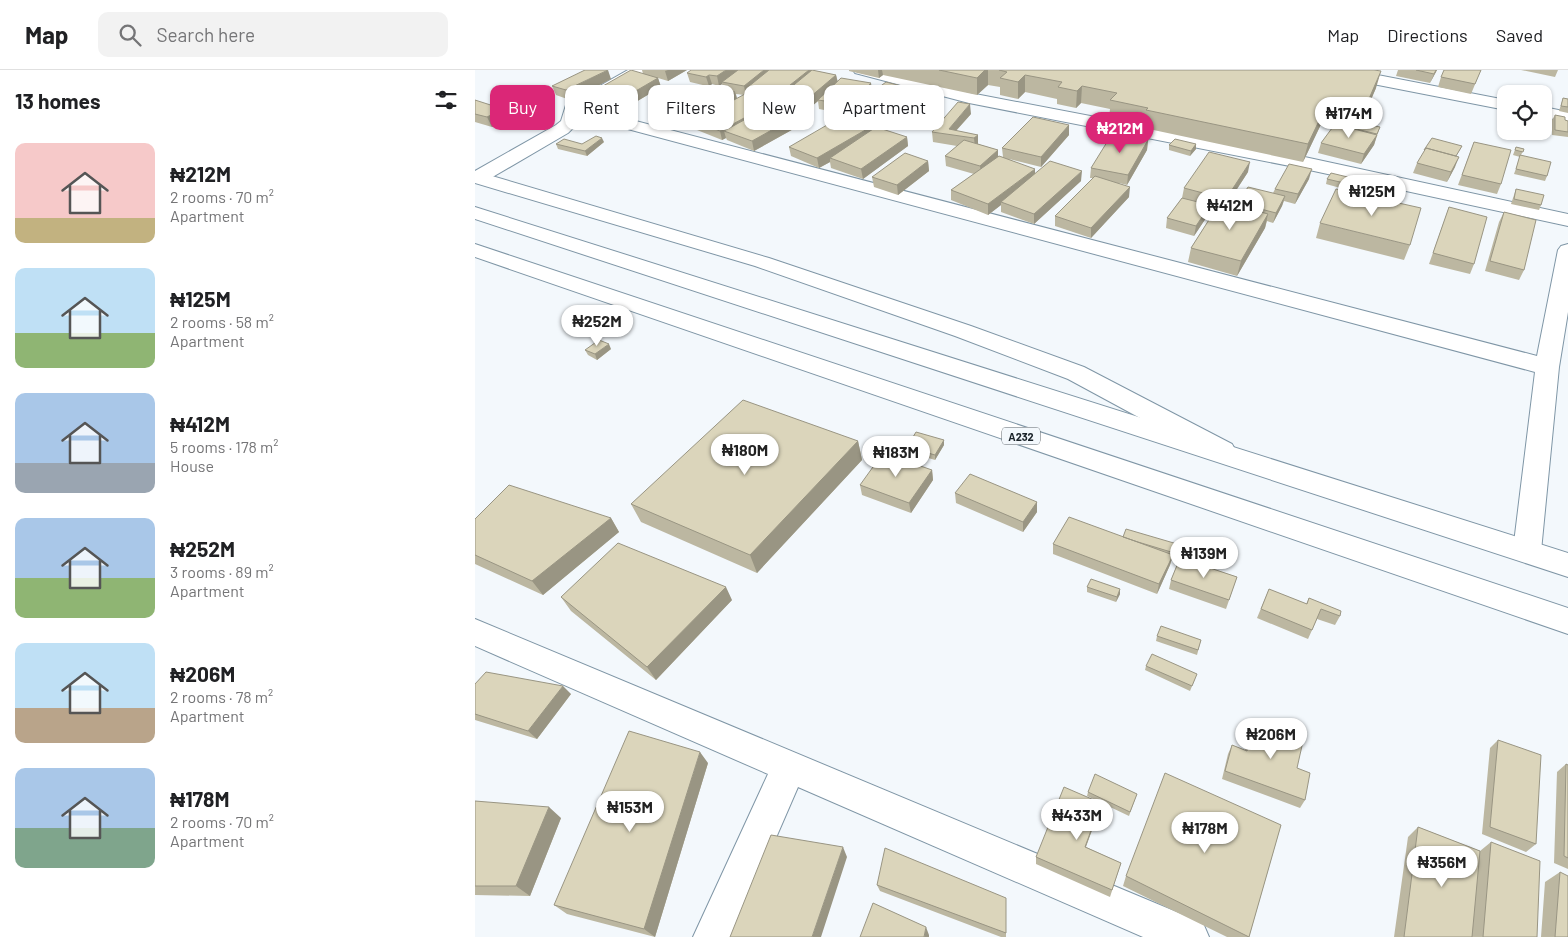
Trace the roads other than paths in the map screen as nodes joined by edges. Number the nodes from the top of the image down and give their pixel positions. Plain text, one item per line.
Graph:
1 (639, 70) edge
2 (861, 70) edge
3 (1327, 70) edge
4 (613, 85) edge
5 (1497, 103) edge
6 (1552, 114) edge
7 (1568, 117) edge
8 (565, 126) edge
9 (638, 127) edge
10 (476, 177) edge
11 (475, 213) edge
12 (1568, 220) edge
13 (475, 250) edge
14 (1568, 250) edge
15 (1547, 368) junction
16 (1233, 456) junction
17 (1527, 550) junction
18 (1568, 565) edge
19 (1568, 621) edge
20 (475, 632) edge
21 (789, 766) junction
22 (713, 937) edge
23 (1189, 937) edge

1 - 4 main road
2 - 12 main road
3 - 5 main road
6 - 7 main road
8 - 10 main road
9 - 15 main road
10 - 16 main road
11 - 16 main road
13 - 19 main road, A232
14 - 15 main road
15 - 17 main road
16 - 17 main road
17 - 18 main road
20 - 21 main road
21 - 22 main road
21 - 23 main road

